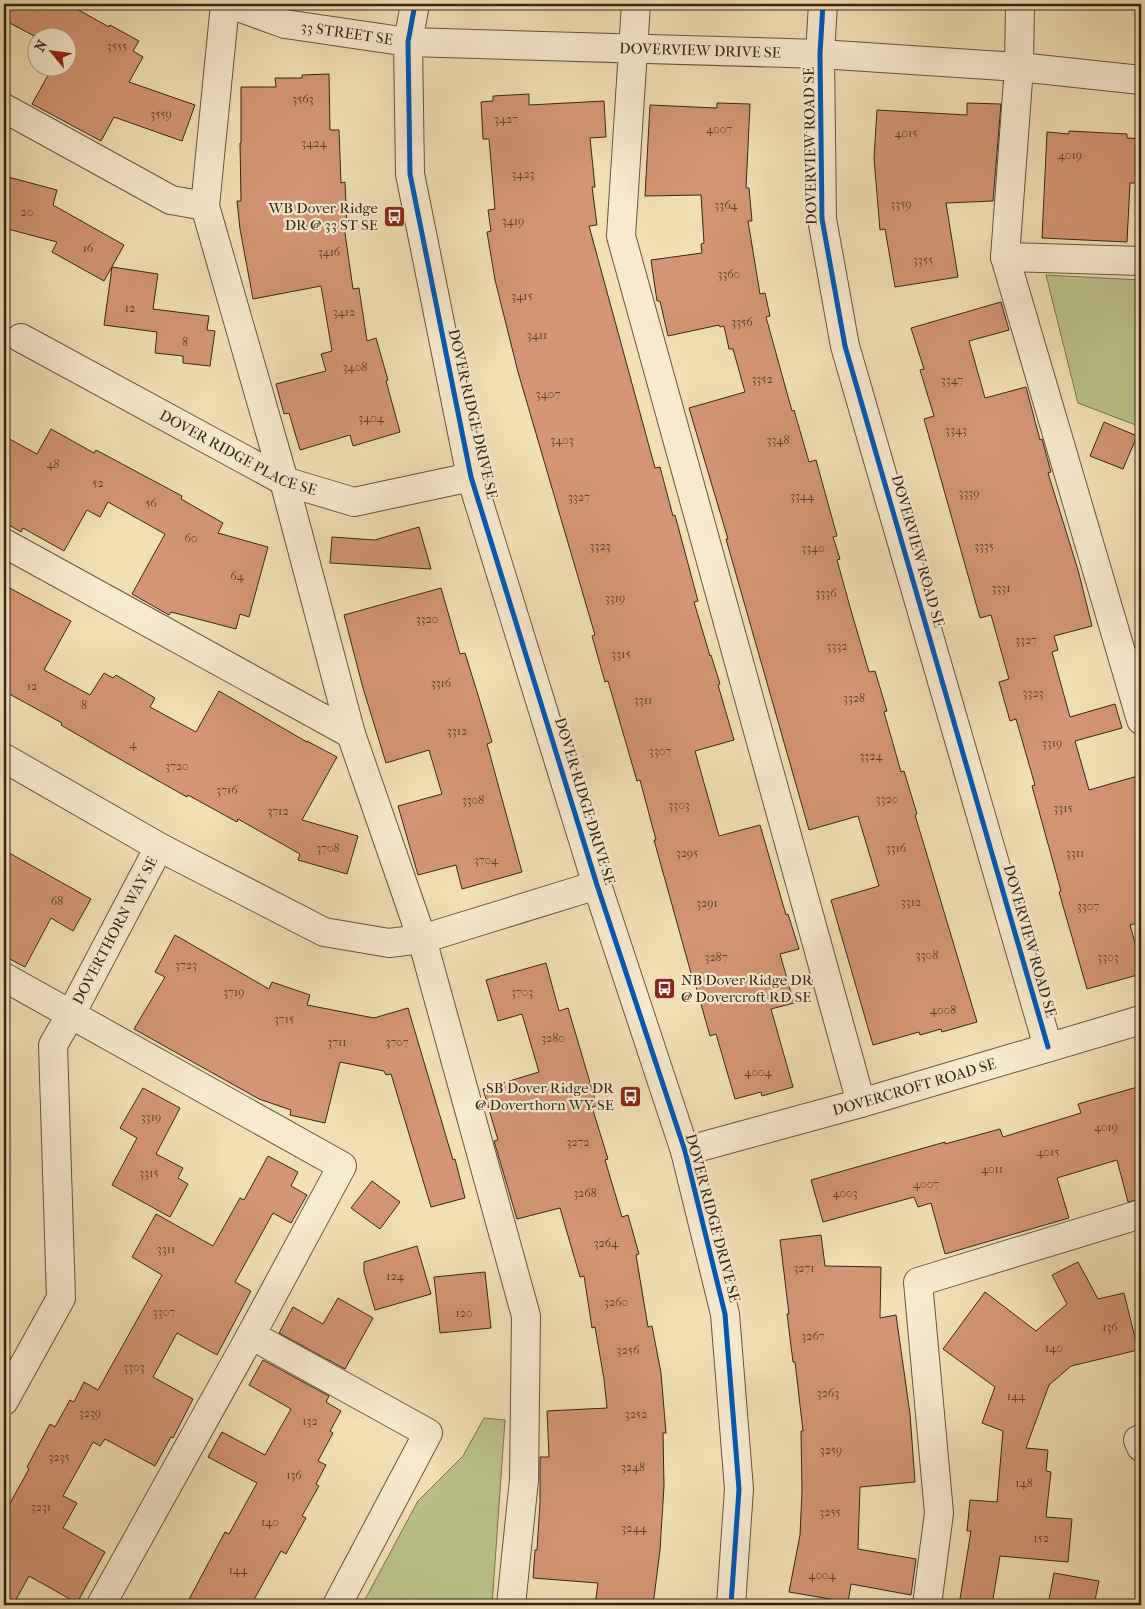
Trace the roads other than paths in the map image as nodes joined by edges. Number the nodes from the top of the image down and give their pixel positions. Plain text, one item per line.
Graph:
1 (225, 4) edge
2 (230, 4) edge
3 (415, 4) edge
4 (636, 4) edge
5 (823, 4) edge
6 (1020, 4) edge
7 (408, 42) junction
8 (632, 48) junction
9 (820, 54) junction
10 (1019, 67) junction
11 (1141, 80) edge
12 (4, 108) edge
13 (205, 206) junction
14 (1005, 257) junction
15 (1141, 261) edge
16 (21, 338) dead end
17 (472, 477) junction
18 (284, 481) junction
19 (4, 543) edge
20 (1141, 720) edge
21 (351, 734) junction
22 (4, 758) edge
23 (160, 847) junction
24 (597, 885) junction
25 (422, 939) junction
26 (4, 977) edge
27 (71, 1014) junction
28 (1141, 1020) edge
29 (1048, 1047) junction
30 (861, 1103) junction
31 (685, 1151) junction
32 (1141, 1214) edge
33 (251, 1335) junction
34 (4, 1401) edge
35 (101, 1605) edge
36 (337, 1605) edge
37 (511, 1605) edge
38 (731, 1605) edge
39 (927, 1605) edge

1 - 13 street
2 - 7 street, 33 STREET SE
3 - 7 street, DOVER RIDGE DRIVE SE
4 - 8 street
5 - 9 street, DOVERVIEW ROAD SE
6 - 10 street
7 - 8 street, DOVERVIEW DRIVE SE
7 - 17 street, DOVER RIDGE DRIVE SE
8 - 9 street, DOVERVIEW DRIVE SE
8 - 30 street
9 - 10 street, DOVERVIEW DRIVE SE
9 - 29 street, DOVERVIEW ROAD SE
10 - 11 street, DOVERVIEW DRIVE SE
10 - 14 street
12 - 13 street
13 - 18 street
14 - 15 street
14 - 20 street
16 - 18 street, DOVER RIDGE PLACE SE
17 - 18 street, DOVER RIDGE PLACE SE
17 - 24 street, DOVER RIDGE DRIVE SE
18 - 21 street
19 - 21 street
21 - 25 street
22 - 23 street
23 - 25 street, DOVERTHORN WAY SE
23 - 27 street, DOVERTHORN WAY SE
24 - 25 street, DOVERTHORN WAY SE
24 - 31 street, DOVER RIDGE DRIVE SE
25 - 37 street
26 - 27 street
27 - 33 street
27 - 34 street, DOVERTHORN WAY SE
28 - 29 street, DOVERCROFT ROAD SE
29 - 30 street, DOVERCROFT ROAD SE
30 - 31 street, DOVERCROFT ROAD SE
31 - 38 street, DOVER RIDGE DRIVE SE
32 - 39 street
33 - 35 street
33 - 36 street

